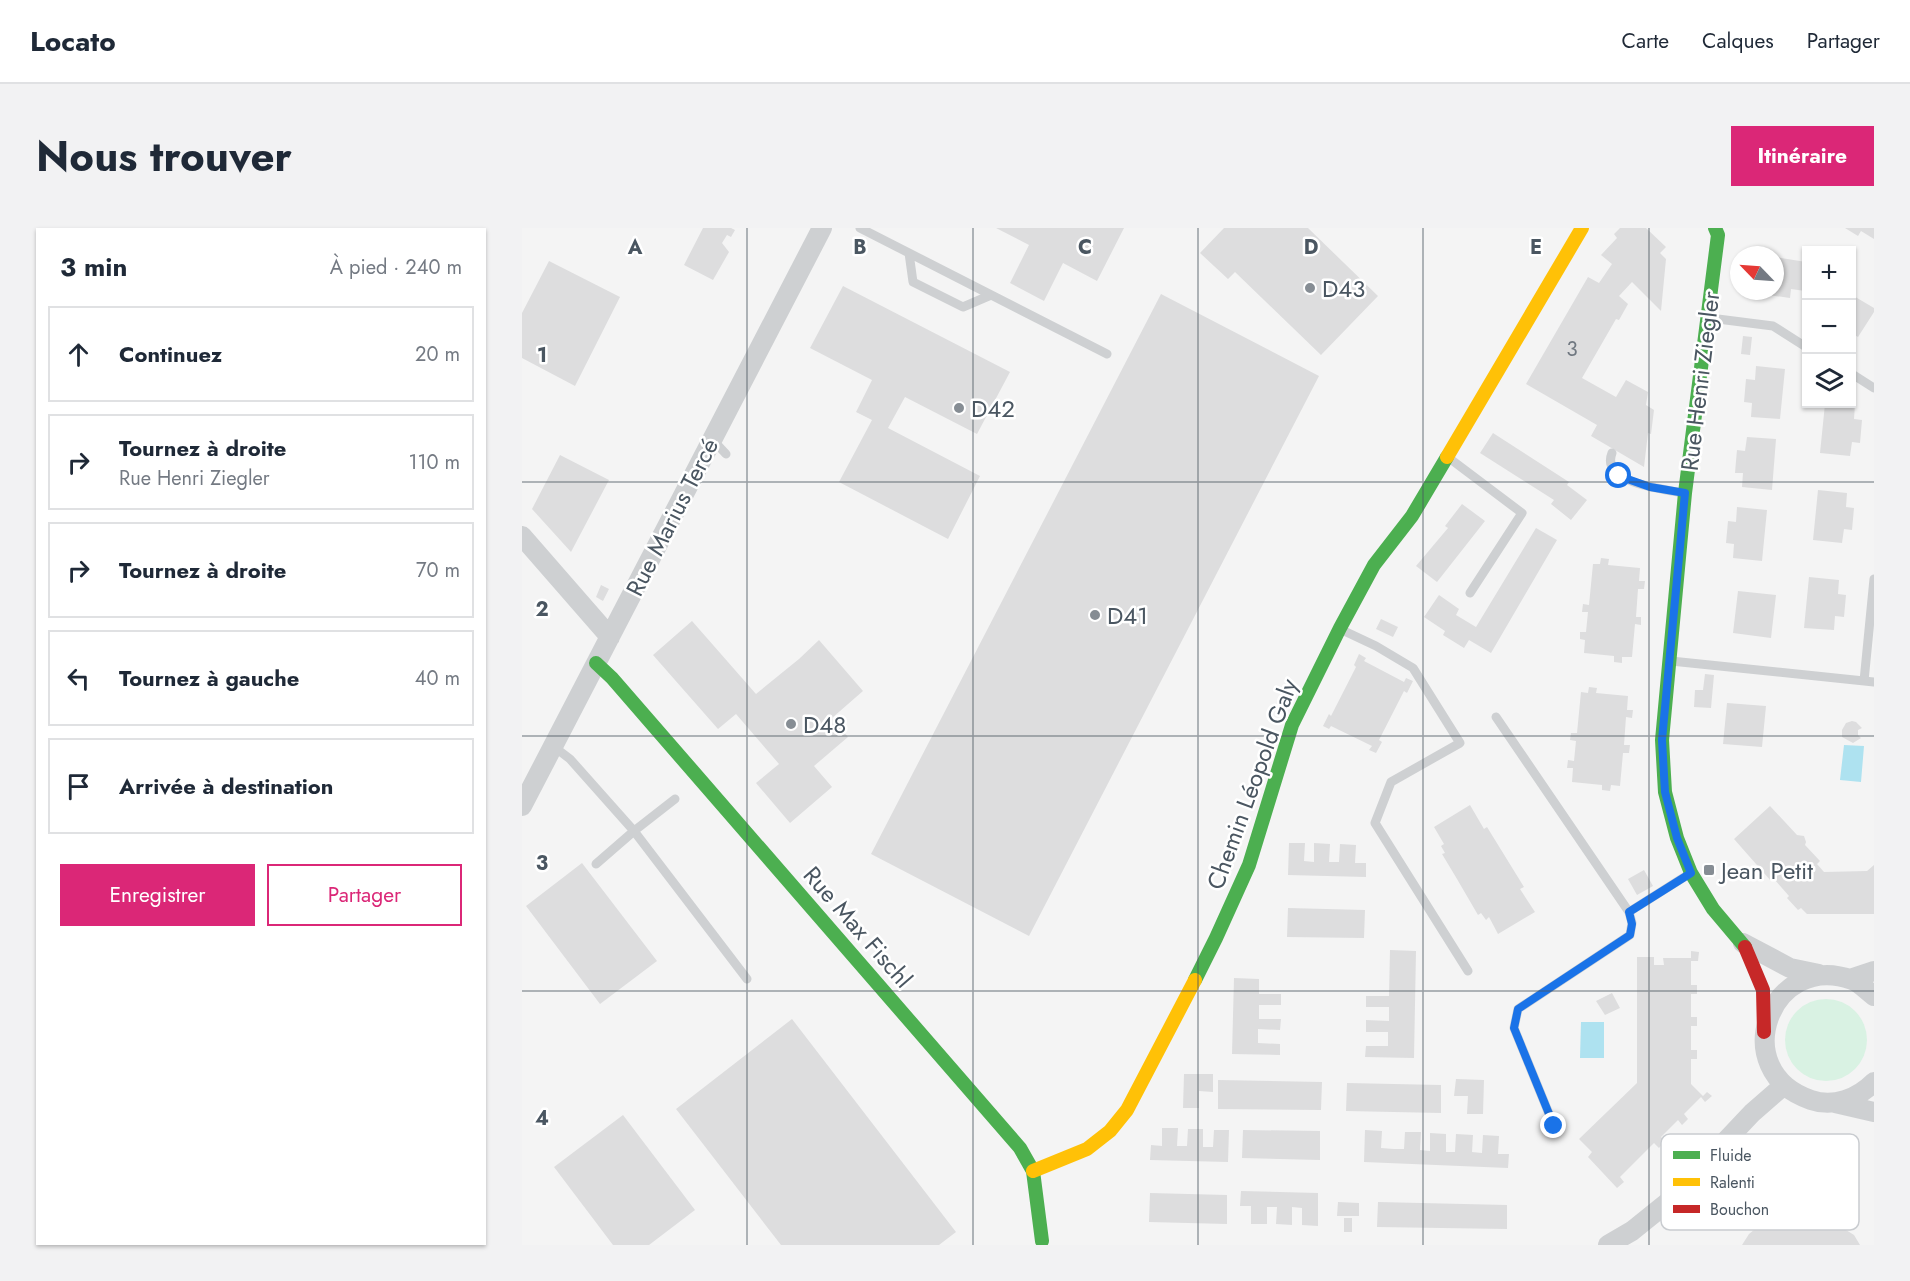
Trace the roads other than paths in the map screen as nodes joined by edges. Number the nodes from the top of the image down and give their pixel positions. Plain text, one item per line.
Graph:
1 (822, 228) edge
2 (860, 228) edge
3 (1582, 228) edge
4 (1715, 228) edge
5 (909, 253) junction
6 (991, 295) junction
7 (1708, 318) junction
8 (1802, 344) edge
9 (1107, 354) dead end
10 (1856, 377) edge
11 (1874, 388) edge
12 (712, 440) junction
13 (1612, 453) dead end
14 (726, 454) dead end
15 (1447, 456) junction
16 (1685, 493) junction
17 (522, 536) edge
18 (1874, 579) edge
19 (1470, 593) dead end
20 (1340, 628) junction
21 (610, 637) junction
22 (1669, 661) junction
23 (596, 663) junction
24 (1869, 682) edge
25 (1496, 717) dead end
26 (553, 746) junction
27 (675, 799) dead end
28 (522, 806) edge
29 (634, 831) junction
30 (596, 864) dead end
31 (1691, 873) junction
32 (1629, 912) junction
33 (1743, 943) junction
34 (1467, 971) dead end
35 (1874, 971) edge
36 (1825, 975) junction
37 (1851, 979) junction
38 (747, 980) dead end
39 (1874, 996) edge
40 (1764, 1032) junction
41 (1874, 1082) edge
42 (1784, 1086) junction
43 (1833, 1103) junction
44 (1874, 1112) edge
45 (1554, 1126) dead end
46 (1732, 1134) edge
47 (1033, 1171) junction
48 (1661, 1208) edge
49 (1044, 1244) edge
50 (1608, 1245) edge

1 - 12 street, Rue Marius Tercé
2 - 5 lane
3 - 15 street, Chemin Léopold Galy
4 - 7 street, Rue Henri Ziegler
5 - 6 lane
5 - 6 lane
6 - 9 lane
7 - 8 lane
7 - 16 street, Rue Henri Ziegler
10 - 11 lane
12 - 14 lane
12 - 21 street, Rue Marius Tercé
13 - 16 lane
15 - 19 lane
15 - 20 street, Chemin Léopold Galy
16 - 22 street, Rue Henri Ziegler
17 - 21 street
18 - 24 lane
20 - 34 lane
20 - 47 street, Chemin Léopold Galy
21 - 23 street, Rue Marius Tercé
22 - 24 lane
22 - 31 street, Rue Henri Ziegler
23 - 26 street, Rue Marius Tercé
23 - 47 street, Rue Max Fischl
25 - 32 lane
26 - 28 street, Rue Marius Tercé
26 - 29 lane
27 - 29 lane
29 - 30 lane
29 - 38 lane
31 - 32 lane
31 - 33 street, Rue Henri Ziegler
32 - 45 lane
33 - 36 street, Rue Henri Ziegler
33 - 40 street, Rue Henri Ziegler
35 - 37 street
36 - 37 street, Rue Henri Ziegler
36 - 40 street
37 - 39 street
40 - 42 street
41 - 43 street
42 - 43 street
42 - 46 street
43 - 44 street
47 - 49 street, Rue Max Fischl
48 - 50 street

